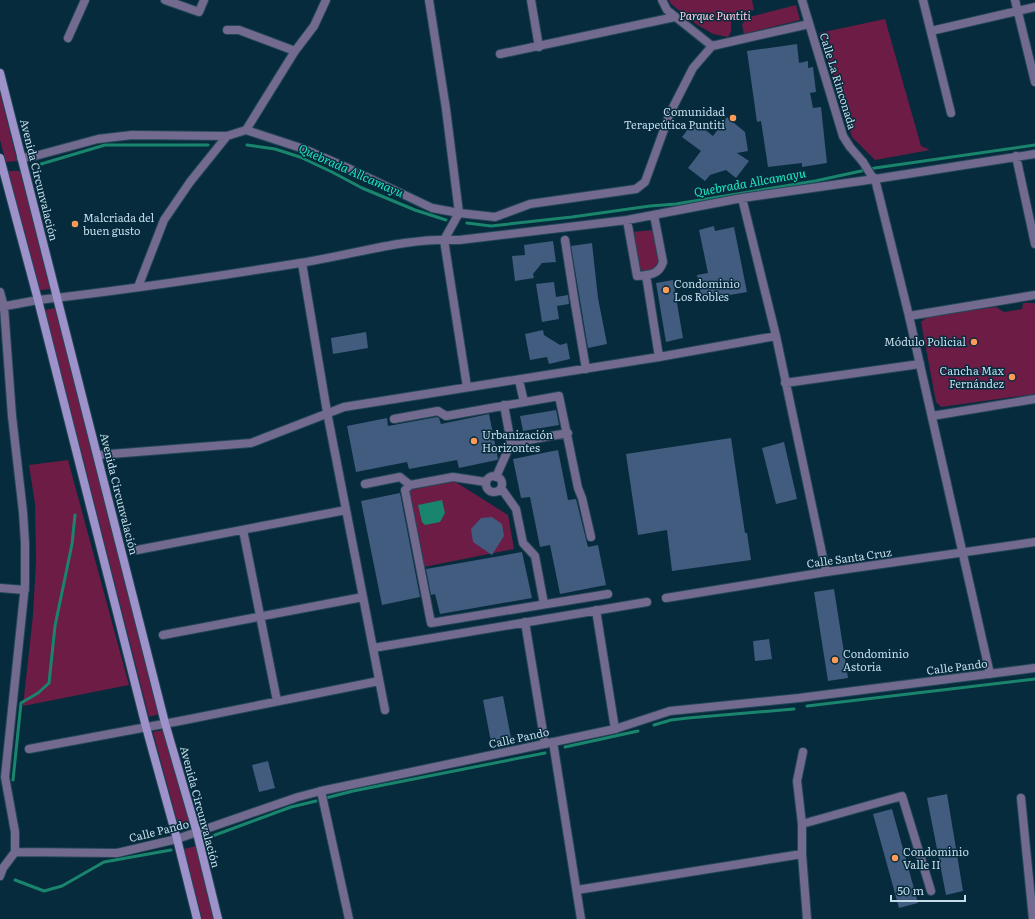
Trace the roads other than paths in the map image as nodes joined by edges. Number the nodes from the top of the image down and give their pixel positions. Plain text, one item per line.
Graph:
1 (85, 0) edge
2 (166, 0) edge
3 (204, 0) edge
4 (326, 0) edge
5 (429, 0) edge
6 (531, 0) edge
7 (662, 0) edge
8 (802, 0) edge
9 (923, 0) edge
10 (1015, 0) edge
11 (1035, 7) edge
12 (1018, 12) junction
13 (675, 17) junction
14 (809, 24) junction
15 (227, 30) dead end
16 (931, 31) junction
17 (68, 38) dead end
18 (712, 46) junction
19 (539, 47) junction
20 (295, 51) junction
21 (500, 54) dead end
22 (0, 73) edge
23 (1035, 82) edge
24 (951, 113) dead end
25 (246, 130) junction
26 (227, 136) junction
27 (1035, 154) edge
28 (1016, 156) junction
29 (0, 158) edge
30 (21, 158) junction
31 (873, 177) junction
32 (742, 198) junction
33 (459, 213) junction
34 (654, 215) junction
35 (627, 220) junction
36 (444, 240) junction
37 (566, 240) dead end
38 (1035, 244) edge
39 (302, 263) junction
40 (646, 275) junction
41 (138, 287) junction
42 (0, 292) edge
43 (1035, 295) edge
44 (58, 298) junction
45 (38, 300) junction
46 (2, 307) edge
47 (909, 316) junction
48 (776, 336) junction
49 (659, 357) junction
50 (920, 364) junction
51 (586, 369) junction
52 (519, 380) junction
53 (785, 383) junction
54 (466, 387) junction
55 (1035, 399) edge
56 (524, 402) junction
57 (504, 405) junction
58 (327, 412) junction
59 (932, 416) junction
60 (394, 419) dead end
61 (568, 433) junction
62 (511, 443) junction
63 (98, 455) junction
64 (496, 477) junction
65 (486, 482) junction
66 (366, 484) dead end
67 (410, 485) junction
68 (501, 488) junction
69 (346, 510) junction
70 (243, 530) junction
71 (591, 537) dead end
72 (1035, 542) edge
73 (137, 550) dead end
74 (963, 553) junction
75 (826, 572) junction
76 (0, 588) edge
77 (24, 590) junction
78 (608, 594) dead end
79 (363, 597) junction
80 (666, 598) dead end
81 (647, 602) dead end
82 (544, 604) junction
83 (596, 610) junction
84 (260, 617) junction
85 (525, 622) junction
86 (163, 635) dead end
87 (373, 648) junction
88 (1035, 668) edge
89 (990, 674) junction
90 (379, 681) junction
91 (277, 701) junction
92 (385, 710) dead end
93 (165, 723) junction
94 (146, 727) junction
95 (615, 729) junction
96 (549, 743) junction
97 (29, 749) dead end
98 (803, 752) dead end
99 (321, 792) junction
100 (1021, 798) dead end
101 (802, 824) junction
102 (197, 834) junction
103 (177, 840) junction
104 (15, 852) junction
105 (802, 854) junction
106 (1, 871) edge
107 (577, 890) junction
108 (931, 891) dead end
109 (197, 919) edge
110 (218, 919) edge
111 (349, 919) edge
112 (582, 919) edge
113 (807, 919) edge
114 (1034, 919) edge

1 - 17 street
2 - 3 street
4 - 20 street
5 - 33 street
6 - 19 street
7 - 13 street
8 - 14 street, Calle La Rinconada
9 - 16 street
10 - 12 street
11 - 12 street
12 - 16 street
12 - 23 street
13 - 18 street
13 - 19 street
14 - 18 street
14 - 31 street, Calle La Rinconada
15 - 20 street
16 - 24 street
18 - 33 street
19 - 21 street
20 - 25 street
22 - 30 main road, Avenida Circunvalación
25 - 26 street
25 - 33 street
26 - 30 street
26 - 41 street
27 - 28 street
28 - 31 street
28 - 38 street
29 - 45 main road
30 - 44 main road, Avenida Circunvalación
31 - 32 street
31 - 47 street, Calle La Rinconada
32 - 34 street
32 - 48 street
33 - 36 street
34 - 35 street
34 - 40 street
35 - 36 street
35 - 40 street
36 - 39 street
36 - 54 street
37 - 51 street
39 - 41 street
39 - 58 street
40 - 49 street
41 - 44 street
42 - 46 street
43 - 47 street
44 - 45 street
44 - 63 main road, Avenida Circunvalación
45 - 46 street
45 - 94 main road
46 - 77 street
47 - 50 street, Calle La Rinconada
48 - 49 street
48 - 53 street
49 - 51 street
50 - 53 street
50 - 59 street, Calle La Rinconada
51 - 52 street
52 - 54 street
52 - 56 street
53 - 75 street
54 - 58 street
55 - 59 street
56 - 57 street
56 - 61 street
57 - 60 street
57 - 62 street
58 - 63 street
58 - 69 street
59 - 74 street, Calle La Rinconada
61 - 62 street
61 - 71 street
62 - 64 street
63 - 93 main road, Avenida Circunvalación
64 - 65 street
64 - 68 street
65 - 67 street
65 - 68 street
66 - 67 street
67 - 82 street
68 - 82 street
69 - 70 street
69 - 79 street
70 - 73 street
70 - 84 street
72 - 74 street, Calle Santa Cruz
74 - 75 street, Calle Santa Cruz
74 - 89 street, Calle La Rinconada
75 - 80 street, Calle Santa Cruz
76 - 77 street
77 - 104 street
78 - 82 street
79 - 84 street
79 - 87 street
81 - 83 street
83 - 85 street
83 - 95 street
84 - 86 street
84 - 91 street
85 - 87 street
85 - 96 street
87 - 90 street
88 - 89 street, Calle Pando
89 - 95 street, Calle Pando
90 - 91 street
90 - 92 street
91 - 93 street
93 - 94 street
93 - 102 main road, Avenida Circunvalación
94 - 97 street
94 - 103 main road
95 - 96 street, Calle Pando
96 - 99 street, Calle Pando
96 - 107 street
98 - 101 street
99 - 102 street, Calle Pando
99 - 111 street
100 - 114 street
101 - 105 street
101 - 108 street
102 - 103 street, Calle Pando
102 - 110 main road, Avenida Circunvalación
103 - 104 street, Calle Pando
103 - 109 main road
104 - 106 street
105 - 107 street
105 - 113 street
107 - 112 street

